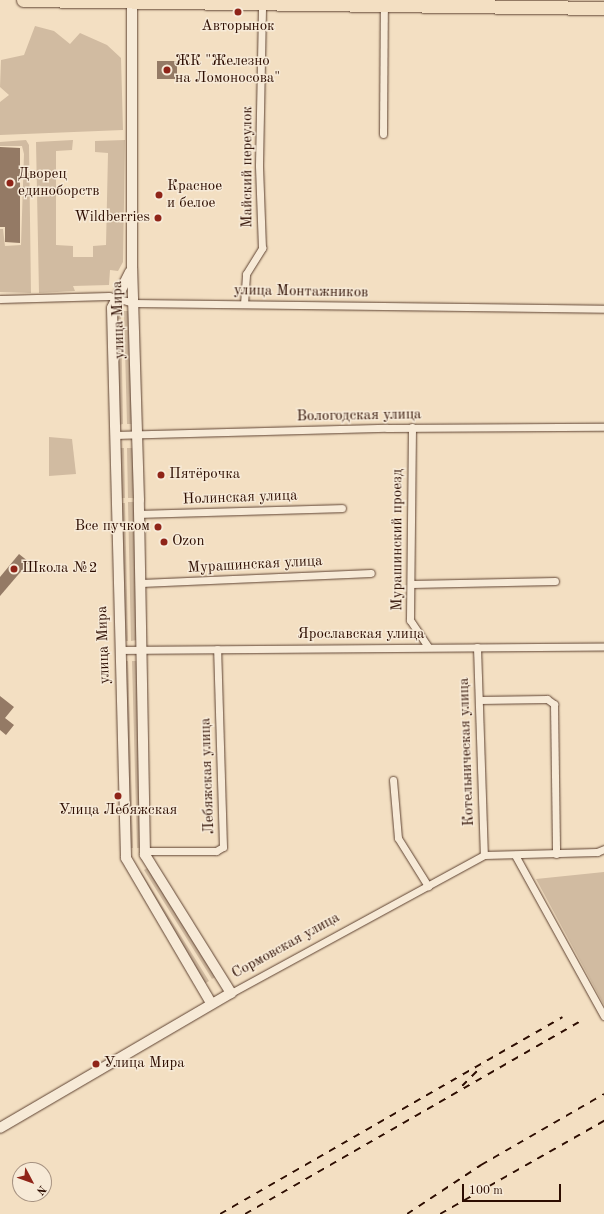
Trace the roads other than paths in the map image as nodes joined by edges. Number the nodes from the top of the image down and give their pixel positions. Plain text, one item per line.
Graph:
1 (23, 0) edge
2 (132, 2) junction
3 (262, 2) junction
4 (384, 4) junction
5 (604, 8) edge
6 (383, 134) dead end
7 (132, 268) junction
8 (115, 297) junction
9 (0, 298) edge
10 (134, 303) junction
11 (244, 304) junction
12 (604, 309) edge
13 (604, 427) edge
14 (412, 428) junction
15 (138, 434) junction
16 (114, 435) junction
17 (342, 508) dead end
18 (140, 514) junction
19 (371, 573) dead end
20 (555, 581) dead end
21 (141, 583) junction
22 (411, 584) junction
23 (428, 647) junction
24 (477, 647) junction
25 (604, 647) edge
26 (217, 649) junction
27 (119, 650) junction
28 (142, 650) junction
29 (479, 700) junction
30 (393, 780) dead end
31 (604, 849) edge
32 (145, 851) junction
33 (556, 854) junction
34 (484, 855) junction
35 (515, 855) junction
36 (428, 886) junction
37 (231, 993) junction
38 (211, 1003) junction
39 (604, 1016) edge
40 (0, 1128) edge

1 - 2 highway
2 - 3 highway
2 - 7 street, улица Мира
3 - 4 highway
3 - 11 street, Майский переулок
4 - 5 highway
4 - 6 street
7 - 8 street, улица Мира
7 - 10 street, улица Мира
8 - 9 street, улица Монтажников
8 - 10 street, улица Монтажников
8 - 16 street, улица Мира
10 - 11 street, улица Монтажников
10 - 15 street, улица Мира
11 - 12 street, улица Монтажников
13 - 14 street, Вологодская улица
14 - 15 street, Вологодская улица
14 - 22 street, Мурашинский проезд
15 - 16 street, Вологодская улица
15 - 18 street, улица Мира
16 - 27 street, улица Мира
17 - 18 street, Нолинская улица
18 - 21 street, улица Мира
19 - 21 street, Мурашинская улица
20 - 22 street
21 - 28 street, улица Мира
22 - 23 street, Мурашинский проезд
23 - 24 street, Ярославская улица
23 - 26 street, Ярославская улица
24 - 25 street, Ярославская улица
24 - 29 street, Котельническая улица
26 - 28 street, Ярославская улица
26 - 32 street, Лебяжская улица
27 - 28 street, Ярославская улица
27 - 38 street, улица Мира
28 - 32 street, улица Мира
29 - 33 street
29 - 34 street, Котельническая улица
30 - 36 street
31 - 33 street, Сормовская улица
32 - 37 street
33 - 35 street, Сормовская улица
34 - 35 street, Сормовская улица
34 - 36 street, Сормовская улица
35 - 39 street
36 - 37 street, Сормовская улица
37 - 38 street, Сормовская улица
38 - 40 street, Сормовская улица

